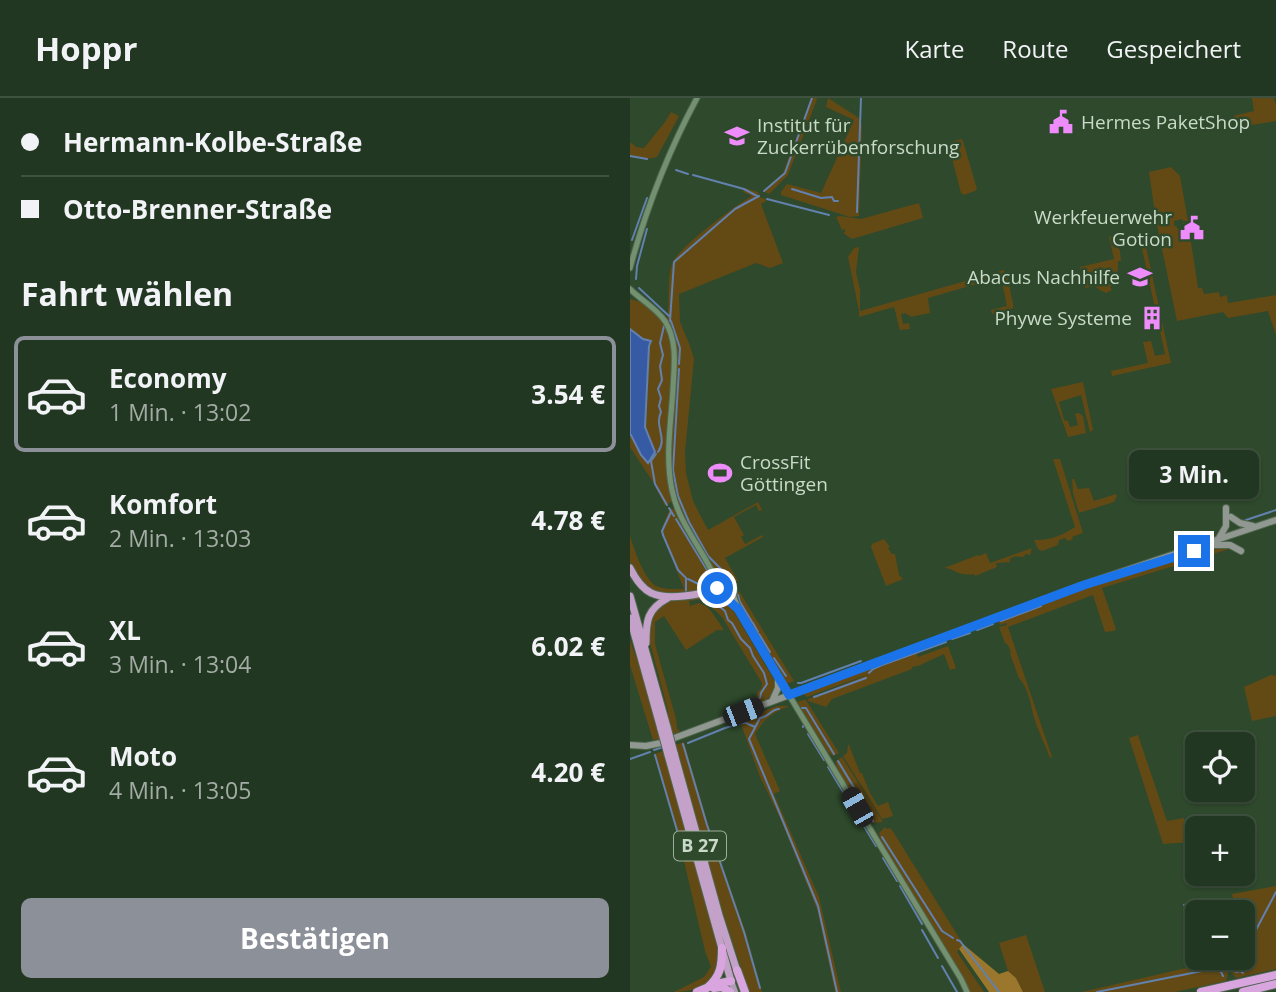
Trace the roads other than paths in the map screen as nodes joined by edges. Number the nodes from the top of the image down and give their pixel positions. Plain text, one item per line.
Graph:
1 (697, 98) edge
2 (630, 268) edge
3 (631, 290) edge
4 (1226, 508) dead end
5 (1231, 517) dead end
6 (1276, 522) edge
7 (1258, 526) junction
8 (1215, 542) junction
9 (1241, 551) dead end
10 (630, 568) edge
11 (719, 588) junction
12 (630, 596) edge
13 (670, 598) junction
14 (730, 598) junction
15 (630, 618) edge
16 (646, 654) junction
17 (777, 675) junction
18 (789, 695) junction
19 (771, 701) junction
20 (664, 728) junction
21 (630, 745) edge
22 (671, 754) junction
23 (722, 948) junction
24 (737, 970) joint
25 (1276, 975) edge
26 (731, 981) junction
27 (1276, 984) edge
28 (707, 988) junction
29 (697, 992) edge
30 (732, 992) edge
31 (743, 992) edge
32 (967, 992) edge
33 (1201, 992) edge
34 (1242, 992) edge

1 - 2 street
3 - 11 street
4 - 8 main road
5 - 7 main road
6 - 7 main road
6 - 8 main road
7 - 8 main road
8 - 9 main road
8 - 18 main road
10 - 13 highway
11 - 13 highway
11 - 14 main road
11 - 14 main road
12 - 16 highway, B 27
13 - 16 highway
14 - 17 main road
15 - 20 highway, B 27
16 - 20 highway, B 27
17 - 18 main road
17 - 19 main road
18 - 19 main road
18 - 32 street
19 - 21 main road
20 - 22 highway, B 27, bridge
22 - 23 highway, B 27
22 - 24 highway, B 27
23 - 26 highway, B 27
23 - 28 highway
24 - 31 highway
25 - 33 highway
26 - 28 highway
26 - 30 main road, B 27
26 - 31 main road
27 - 34 highway
28 - 29 highway
28 - 30 highway

